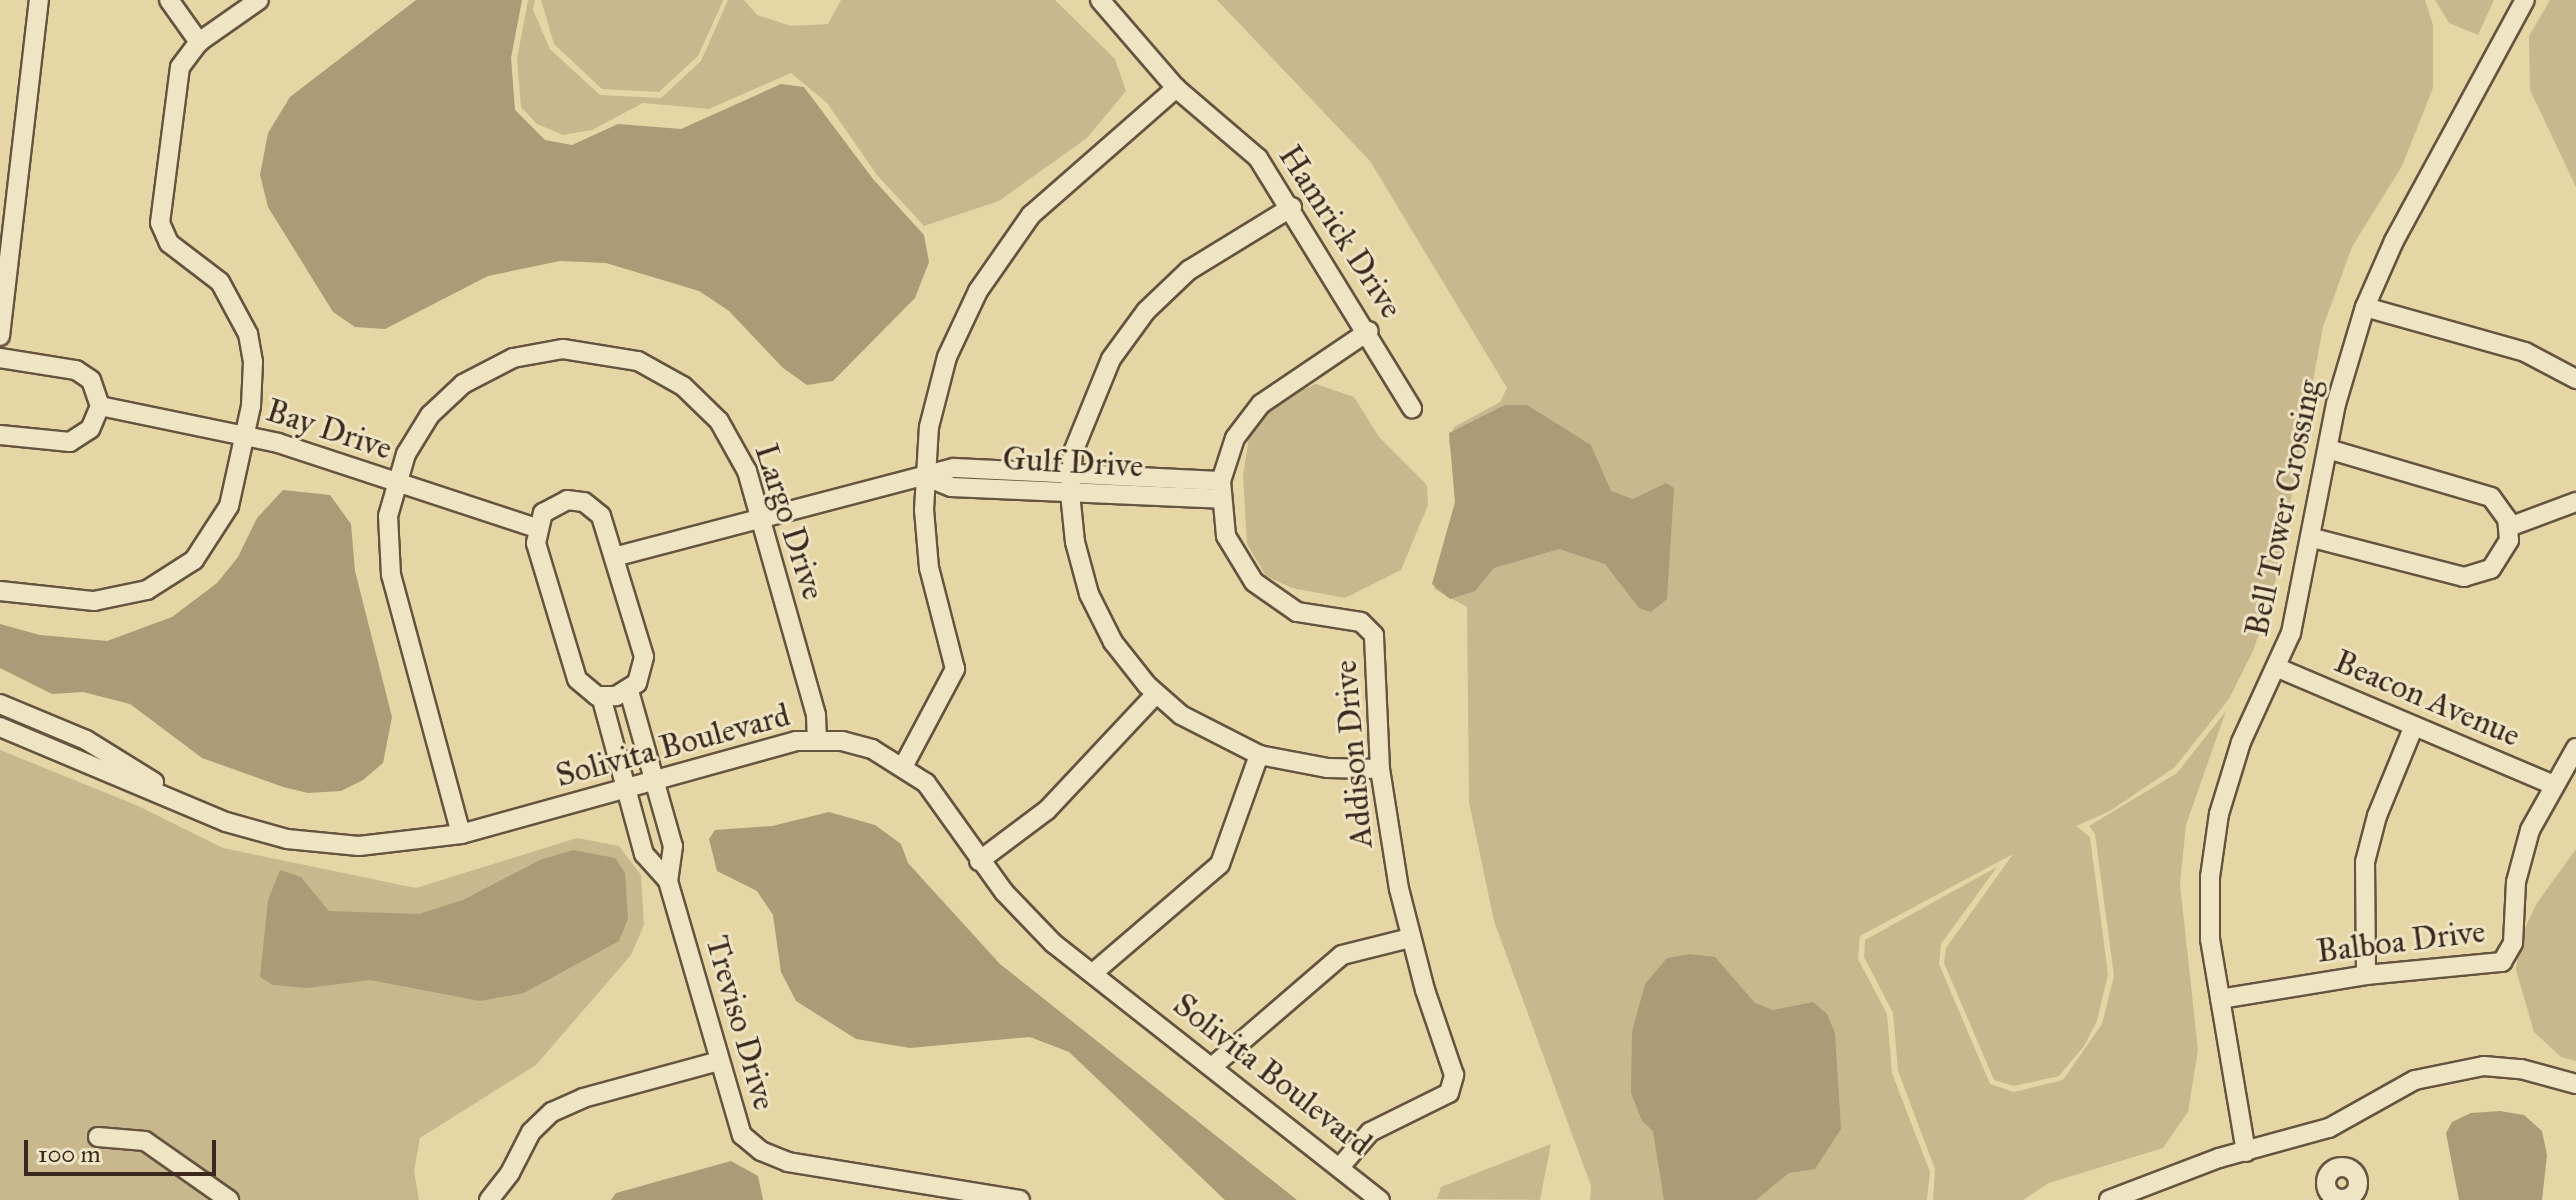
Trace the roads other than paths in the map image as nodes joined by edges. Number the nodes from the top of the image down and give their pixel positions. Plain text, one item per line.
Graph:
1 (39, 0) edge
2 (169, 0) edge
3 (259, 0) edge
4 (1100, 0) edge
5 (2525, 0) edge
6 (199, 42) junction
7 (1176, 88) junction
8 (7, 204) edge
9 (1292, 207) junction
10 (2365, 307) junction
11 (1369, 331) junction
12 (0, 336) edge
13 (0, 358) edge
14 (2576, 379) edge
15 (100, 406) junction
16 (1412, 408) dead end
17 (246, 434) junction
18 (0, 435) edge
19 (2328, 449) junction
20 (924, 476) junction
21 (395, 483) junction
22 (1070, 484) junction
23 (1221, 490) junction
24 (2576, 502) edge
25 (760, 516) junction
26 (2509, 527) junction
27 (536, 528) junction
28 (2313, 538) junction
29 (614, 557) junction
30 (0, 591) edge
31 (2278, 668) junction
32 (629, 691) junction
33 (1156, 694) junction
34 (601, 696) junction
35 (0, 704) edge
36 (2414, 726) junction
37 (0, 727) edge
38 (817, 740) junction
39 (2576, 748) edge
40 (1259, 755) junction
41 (904, 765) junction
42 (1380, 769) junction
43 (655, 780) junction
44 (2553, 785) junction
45 (627, 788) junction
46 (197, 809) junction
47 (461, 834) junction
48 (979, 861) junction
49 (668, 881) junction
50 (1410, 938) junction
51 (1093, 973) junction
52 (2366, 975) junction
53 (2220, 999) junction
54 (719, 1061) junction
55 (1213, 1066) junction
56 (2576, 1084) edge
57 (98, 1137) dead end
58 (2246, 1152) junction
59 (1340, 1167) junction
60 (937, 1193) edge
61 (229, 1200) edge
62 (489, 1200) edge
63 (1020, 1200) edge
64 (1380, 1200) edge
65 (2109, 1200) edge

1 - 8 street
2 - 6 street
3 - 6 street
4 - 7 street, Hamrick Drive
5 - 10 street, Bell Tower Crossing
6 - 17 street
7 - 9 street, Hamrick Drive
7 - 20 street
8 - 12 street
9 - 11 street, Hamrick Drive
9 - 22 street
10 - 14 street
10 - 19 street, Bell Tower Crossing
11 - 16 street, Hamrick Drive
11 - 23 street
13 - 15 street
15 - 17 street, Bay Drive
15 - 18 street
17 - 21 street, Bay Drive
17 - 30 street
19 - 26 street
19 - 28 street, Bell Tower Crossing
20 - 22 street, Gulf Drive
20 - 25 street, Gulf Drive
20 - 41 street
21 - 25 street, Largo Drive
21 - 27 street, Bay Drive
21 - 47 street, Largo Drive
22 - 23 street, Gulf Drive
22 - 33 street
23 - 42 street, Addison Drive
24 - 26 street
25 - 29 street, Gulf Drive
25 - 38 street, Largo Drive
26 - 28 street
27 - 29 street
27 - 34 street
28 - 31 street, Bell Tower Crossing
29 - 32 street
31 - 36 street, Beacon Avenue
31 - 53 street, Bell Tower Crossing
32 - 34 street
32 - 43 street, Treviso Drive
33 - 40 street
33 - 48 street
34 - 45 street, Treviso Drive
35 - 46 street, Solivita Boulevard
36 - 44 street, Beacon Avenue
36 - 52 street
37 - 46 street, Solivita Boulevard
38 - 41 street, Solivita Boulevard
38 - 43 street, Solivita Boulevard
39 - 44 street, Balboa Drive
40 - 42 street
40 - 51 street
41 - 48 street, Solivita Boulevard
42 - 50 street, Addison Drive
43 - 45 street, Solivita Boulevard
43 - 49 street, Treviso Drive
44 - 52 street, Balboa Drive
45 - 47 street, Solivita Boulevard
45 - 49 street, Treviso Drive
46 - 47 street, Solivita Boulevard
48 - 51 street, Solivita Boulevard
49 - 54 street, Treviso Drive
50 - 55 street
50 - 59 street, Addison Drive
51 - 55 street, Solivita Boulevard
52 - 53 street, Balboa Drive
53 - 58 street, Bell Tower Crossing
54 - 60 street, Treviso Drive
54 - 62 street
55 - 59 street, Solivita Boulevard
56 - 58 street
57 - 61 street
58 - 65 street
59 - 64 street, Solivita Boulevard
60 - 63 street, Treviso Drive

